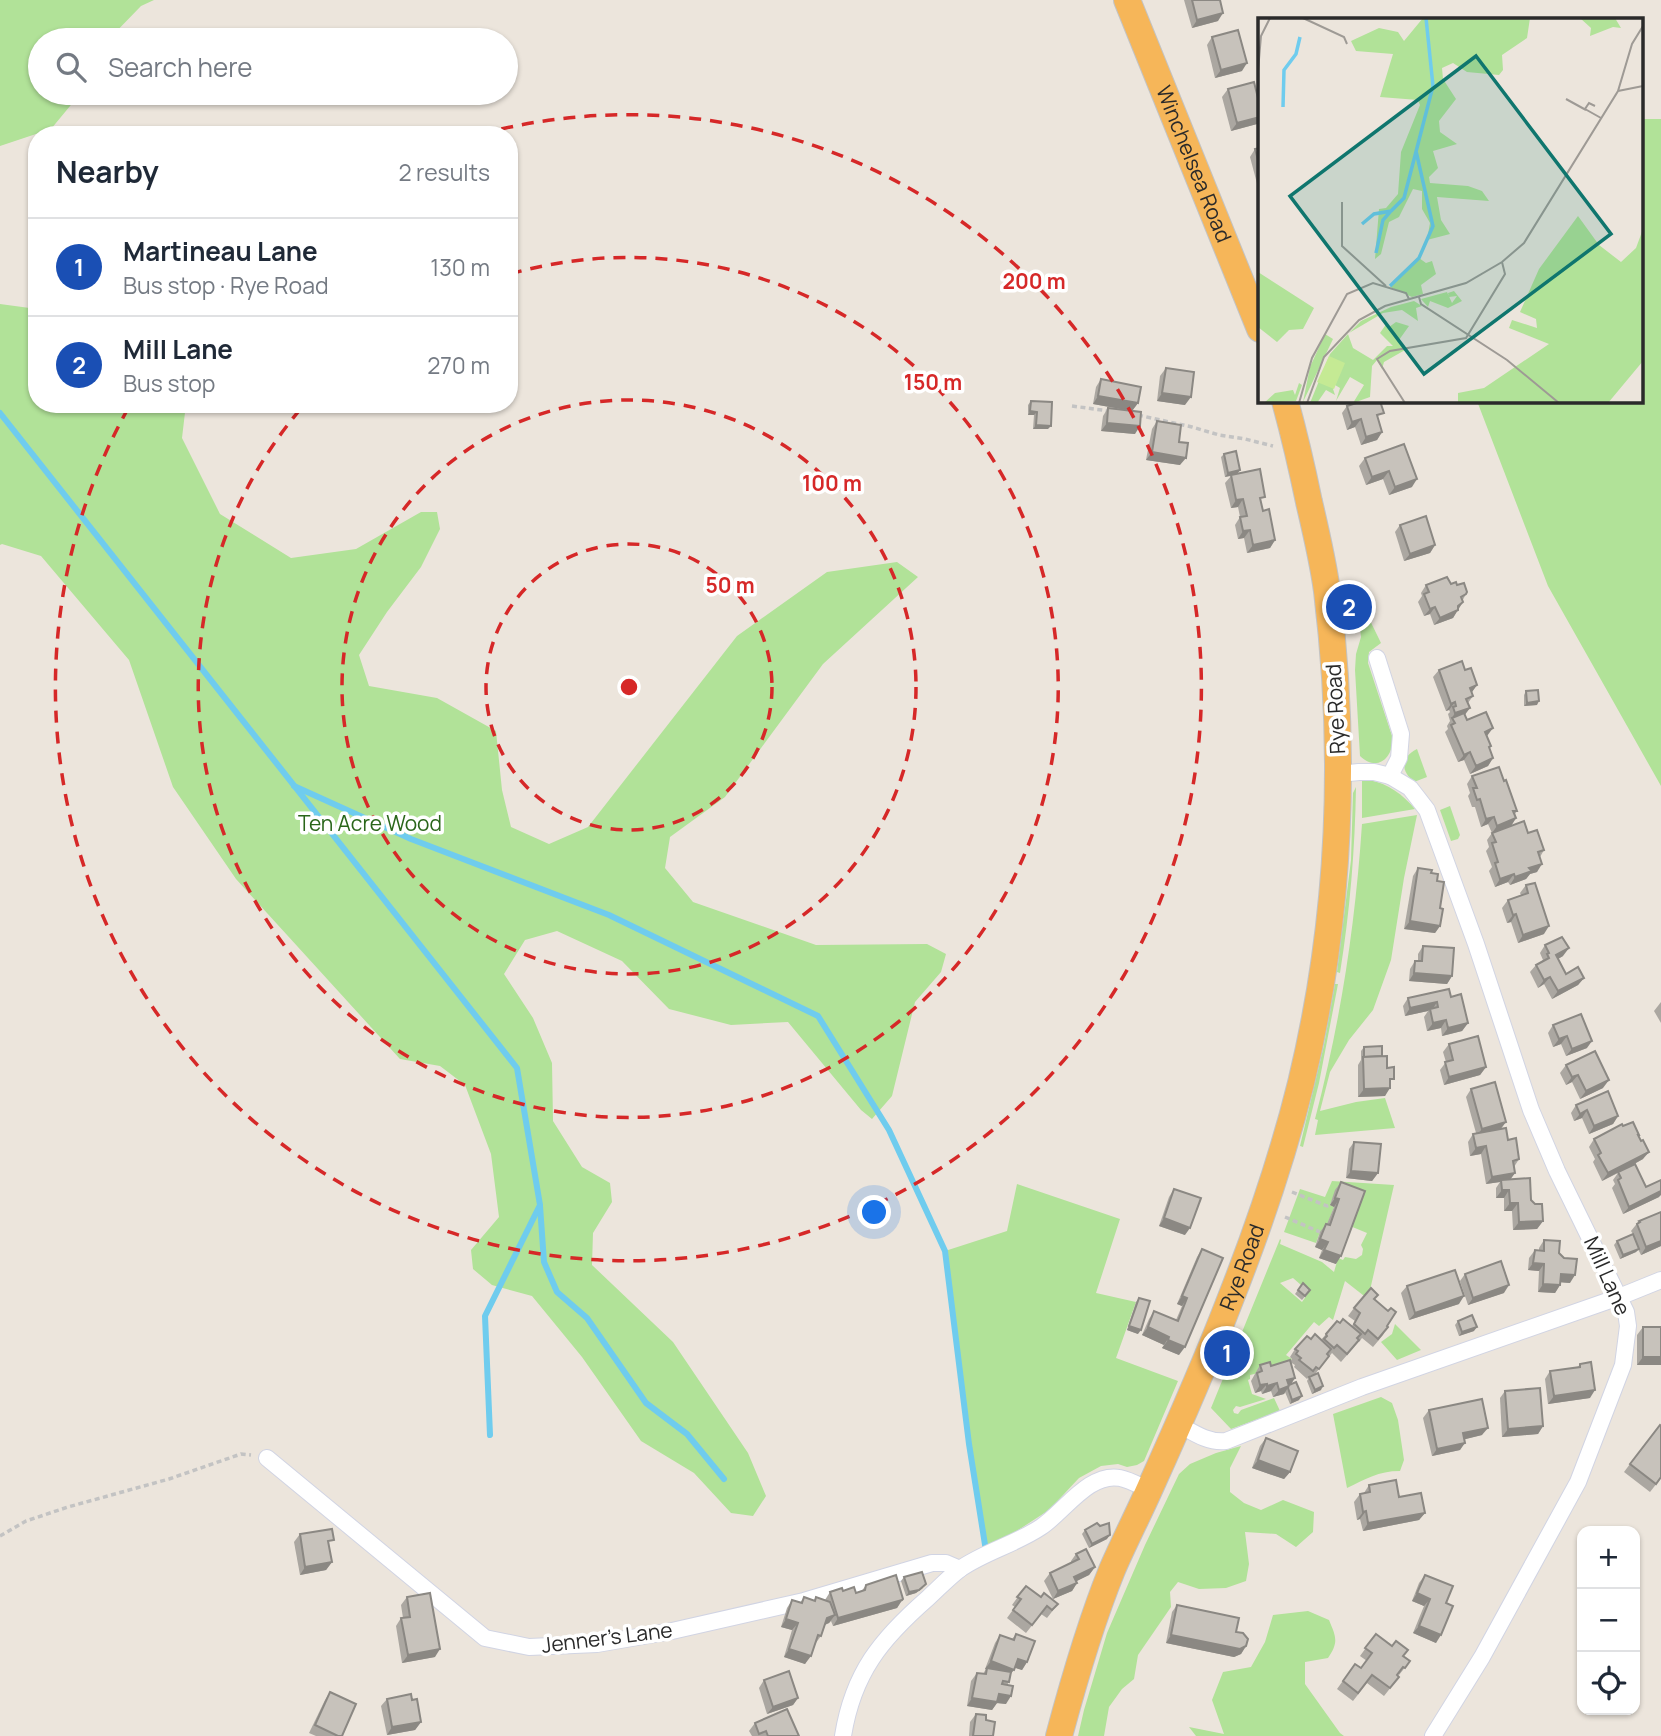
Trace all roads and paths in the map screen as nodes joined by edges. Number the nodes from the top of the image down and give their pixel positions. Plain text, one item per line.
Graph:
1 (1127, 0) edge
2 (1258, 323) edge
3 (1285, 402) edge
4 (1072, 405) dead end
5 (1113, 411) edge
6 (1126, 413) edge
7 (1296, 443) junction
8 (1377, 658) dead end
9 (1339, 774) junction
10 (1390, 776) junction
11 (1292, 1192) dead end
12 (1329, 1205) dead end
13 (1285, 1217) dead end
14 (1321, 1232) edge
15 (1661, 1280) edge
16 (1619, 1297) junction
17 (1178, 1424) junction
18 (267, 1458) joint
19 (1149, 1490) junction
20 (0, 1536) edge
21 (960, 1569) junction
22 (843, 1736) edge
23 (1059, 1736) edge
24 (1433, 1736) edge

1 - 2 highway, Winchelsea Road
3 - 7 highway
4 - 5 path
6 - 7 path
7 - 9 highway, Rye Road
8 - 10 street, Rye Road
9 - 10 street, Rye Road
9 - 17 highway, Rye Road
10 - 16 street, Mill Lane
11 - 12 path
13 - 14 path
15 - 16 street
16 - 17 street
16 - 24 street, Mill Lane
17 - 19 highway, Rye Road
18 - 20 path
18 - 21 street, Jenner's Lane
19 - 21 street
19 - 23 highway, Rye Road
21 - 22 street

